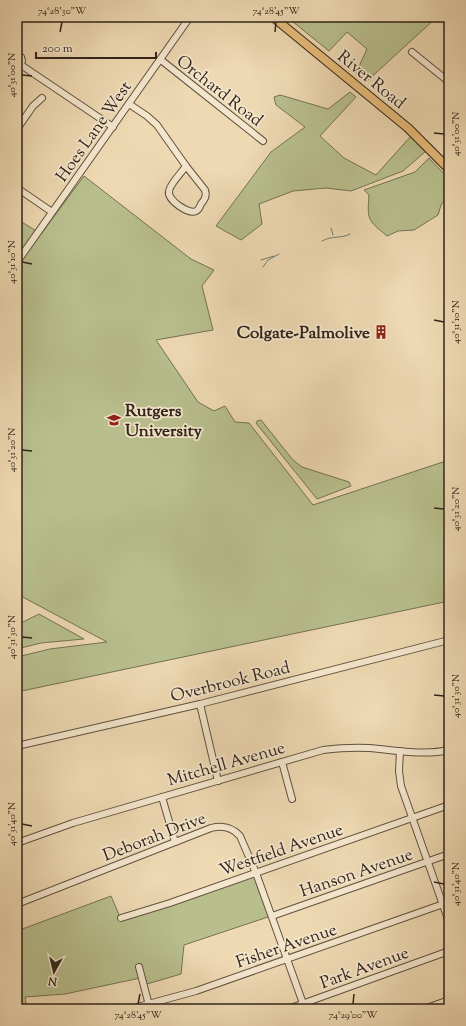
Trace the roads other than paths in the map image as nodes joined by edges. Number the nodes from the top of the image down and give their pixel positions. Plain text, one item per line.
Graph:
1 (190, 17) edge
2 (273, 17) edge
3 (412, 52) dead end
4 (17, 55) edge
5 (161, 60) junction
6 (19, 66) edge
7 (449, 82) edge
8 (42, 98) dead end
9 (129, 104) junction
10 (113, 127) junction
11 (17, 129) edge
12 (263, 141) dead end
13 (448, 164) edge
14 (186, 166) junction
15 (17, 188) edge
16 (52, 212) junction
17 (17, 262) edge
18 (449, 640) edge
19 (200, 704) junction
20 (17, 746) edge
21 (449, 750) edge
22 (400, 751) junction
23 (282, 762) junction
24 (218, 780) junction
25 (162, 797) junction
26 (292, 799) dead end
27 (449, 805) edge
28 (412, 818) junction
29 (176, 842) junction
30 (17, 843) edge
31 (449, 854) edge
32 (428, 862) junction
33 (256, 873) junction
34 (17, 904) edge
35 (446, 904) edge
36 (272, 916) junction
37 (121, 918) dead end
38 (449, 922) edge
39 (449, 951) edge
40 (287, 959) junction
41 (140, 966) dead end
42 (449, 1000) edge
43 (149, 1006) edge
44 (304, 1006) edge
45 (130, 1009) edge
46 (288, 1009) edge
47 (424, 1009) edge

1 - 5 street, Hoes Lane West
2 - 13 main road, River Road
3 - 7 street
4 - 6 street
5 - 9 street, Hoes Lane West
5 - 12 street, Orchard Road
6 - 10 street
8 - 11 street
9 - 10 street, Hoes Lane West
9 - 14 street
10 - 16 street, Hoes Lane West
14 - 14 street
15 - 16 street
16 - 17 street, Hoes Lane West
18 - 19 street, Overbrook Road
19 - 20 street, Overbrook Road
19 - 24 street
21 - 22 street, Mitchell Avenue
22 - 23 street, Mitchell Avenue
22 - 28 street
23 - 24 street, Mitchell Avenue
23 - 26 street
24 - 25 street, Mitchell Avenue
25 - 29 street
25 - 30 street, Mitchell Avenue
27 - 28 street, Westfield Avenue
28 - 32 street
28 - 33 street, Westfield Avenue
29 - 33 street, Deborah Drive
29 - 34 street, Deborah Drive
31 - 32 street, Hanson Avenue
32 - 35 street
32 - 36 street, Hanson Avenue
33 - 36 street, Deborah Drive
33 - 37 street, Westfield Avenue
35 - 38 street
35 - 40 street, Fisher Avenue
36 - 40 street, Deborah Drive
39 - 44 street, Park Avenue
40 - 43 street, Fisher Avenue
40 - 44 street, Deborah Drive
41 - 43 street
42 - 47 street
43 - 45 street, Fisher Avenue
44 - 46 street, Park Avenue

